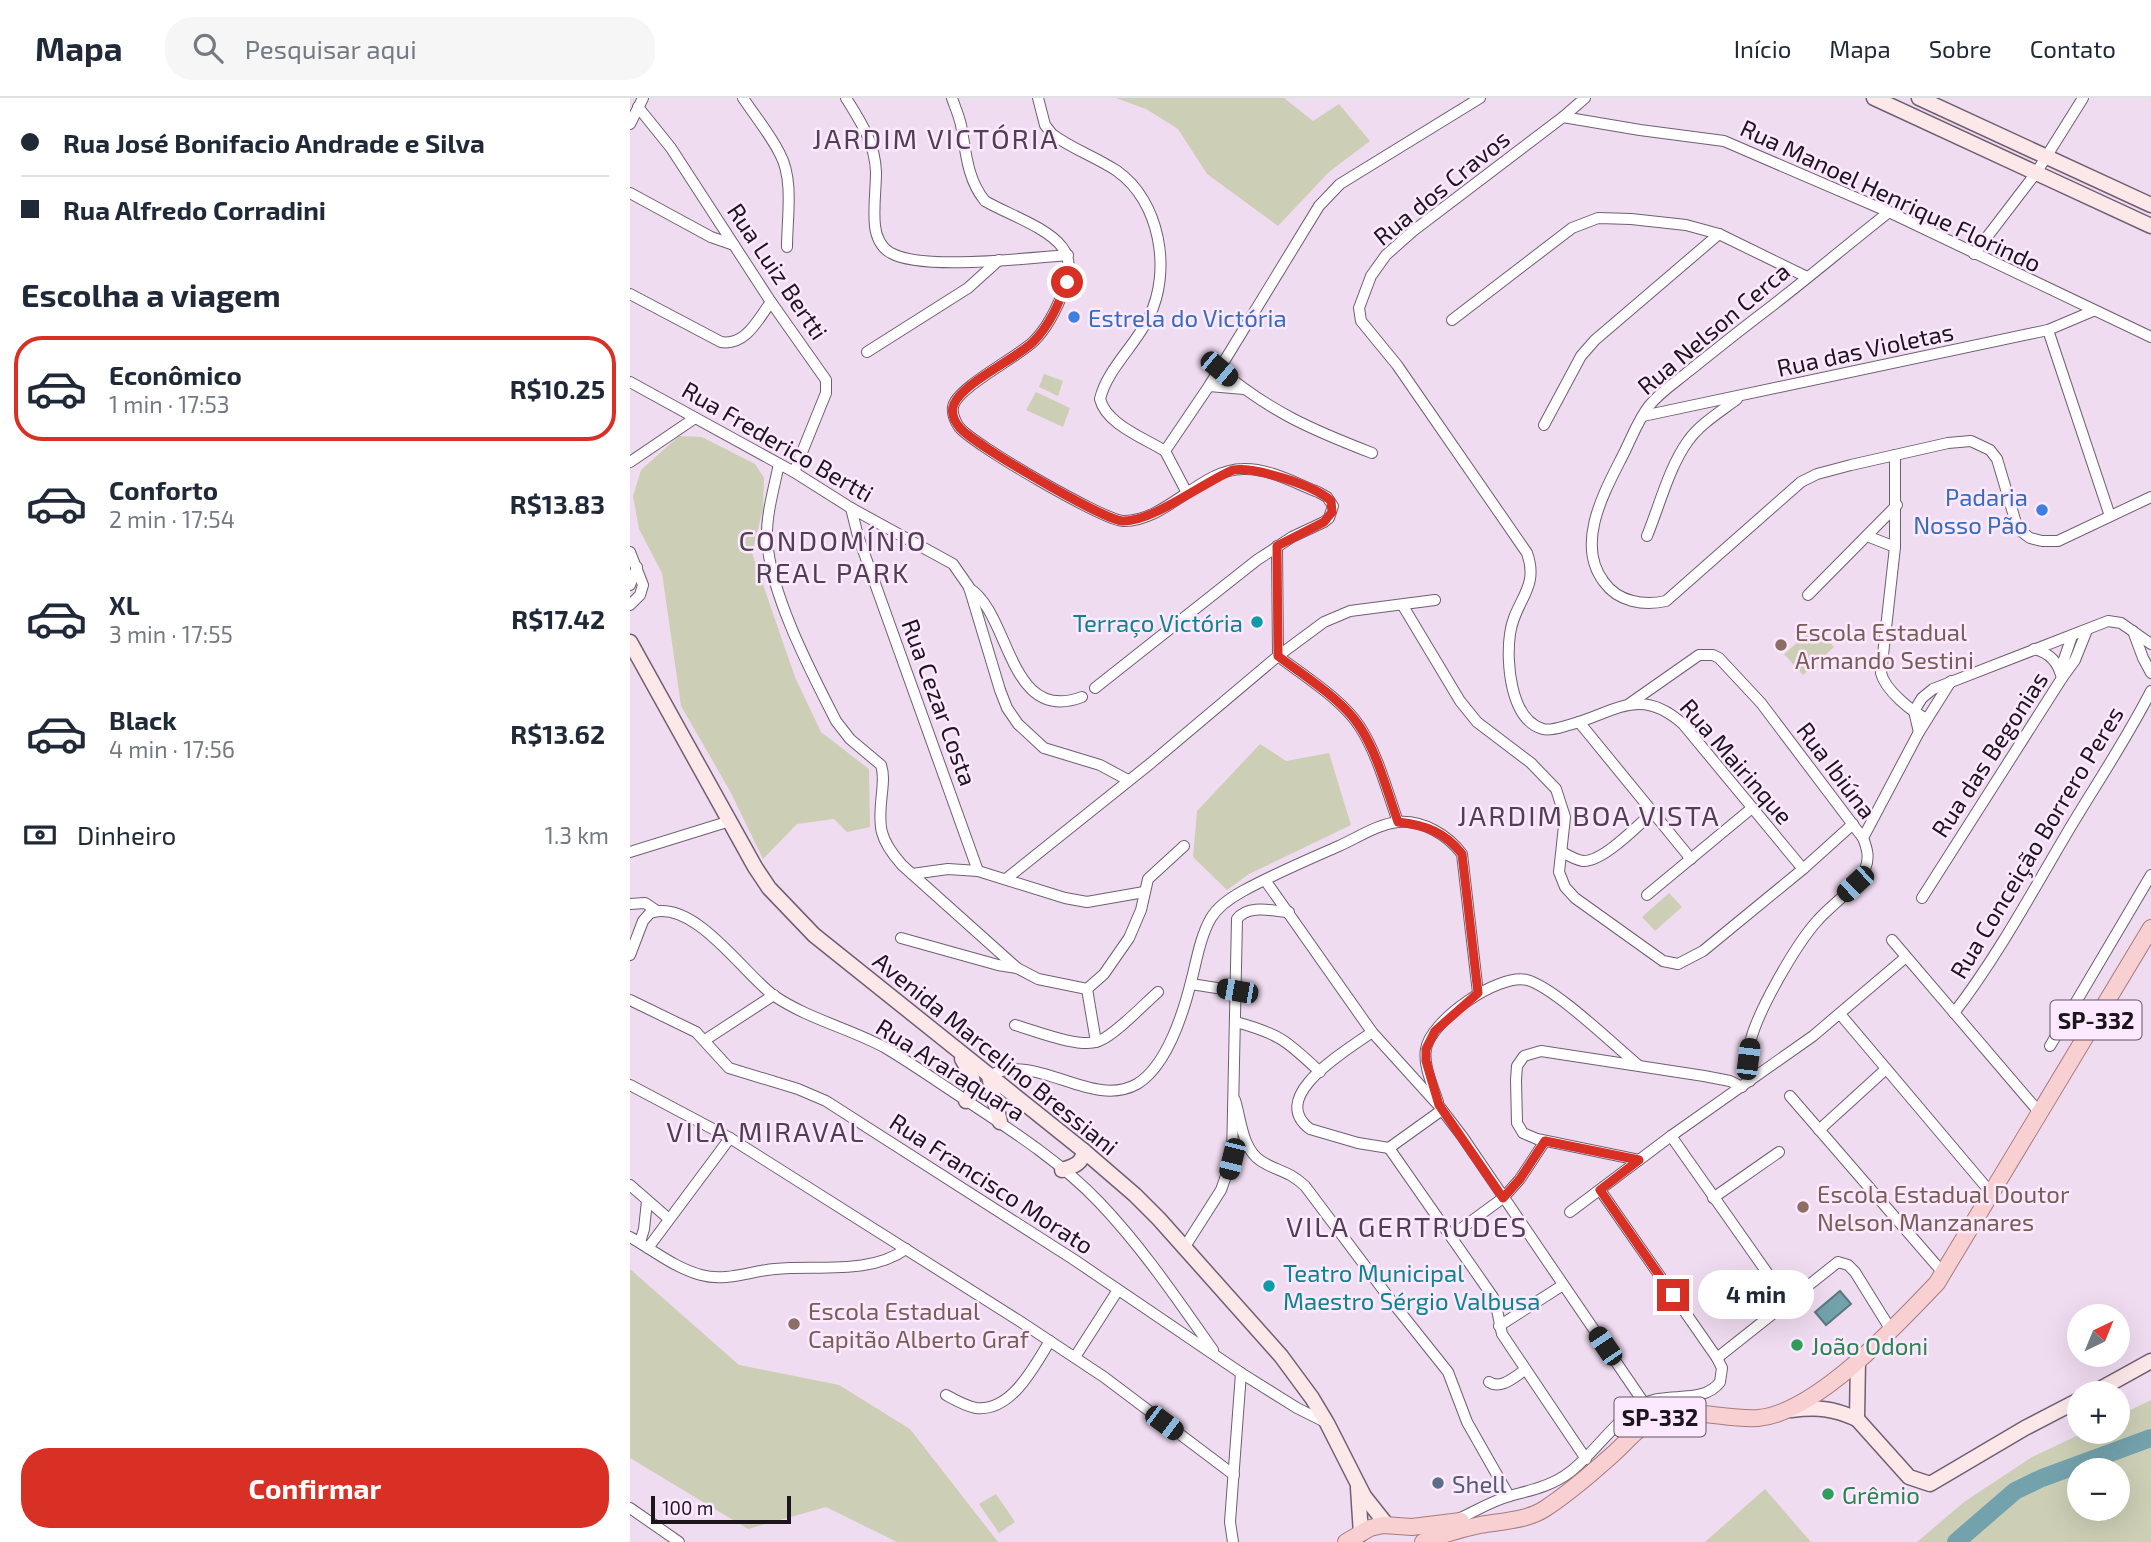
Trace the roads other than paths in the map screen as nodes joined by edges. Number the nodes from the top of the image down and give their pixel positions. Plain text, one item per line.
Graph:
1 (743, 98) edge
2 (846, 98) edge
3 (952, 98) edge
4 (1038, 98) edge
5 (1480, 98) edge
6 (1585, 98) edge
7 (1874, 98) edge
8 (1919, 98) edge
9 (2082, 98) edge
10 (640, 102) edge
11 (1563, 117) junction
12 (630, 124) edge
13 (2046, 157) junction
14 (2036, 173) junction
15 (630, 193) edge
16 (2151, 205) edge
17 (1889, 212) junction
18 (2151, 226) edge
19 (1719, 234) junction
20 (734, 244) junction
21 (787, 247) dead end
22 (1974, 254) junction
23 (1068, 255) junction
24 (999, 260) junction
25 (1807, 277) junction
26 (630, 294) edge
27 (771, 302) junction
28 (2094, 311) junction
29 (1452, 320) dead end
30 (2048, 330) junction
31 (2151, 337) edge
32 (867, 352) dead end
33 (1219, 369) junction
34 (630, 382) edge
35 (1209, 386) junction
36 (1244, 390) junction
37 (1740, 397) junction
38 (1643, 416) junction
39 (695, 418) junction
40 (1544, 425) dead end
41 (1165, 451) junction
42 (1372, 453) dead end
43 (1895, 455) junction
44 (630, 462) edge
45 (779, 464) junction
46 (793, 471) junction
47 (1187, 493) junction
48 (2151, 497) edge
49 (1897, 505) junction
50 (851, 508) junction
51 (2110, 516) junction
52 (1647, 536) dead end
53 (1867, 536) junction
54 (1277, 546) junction
55 (1895, 547) junction
56 (630, 552) edge
57 (637, 567) junction
58 (1530, 582) joint
59 (630, 585) edge
60 (969, 587) junction
61 (1808, 595) dead end
62 (1435, 600) dead end
63 (630, 605) edge
64 (1403, 606) junction
65 (2087, 630) junction
66 (2133, 631) junction
67 (2072, 636) junction
68 (630, 642) edge
69 (2151, 644) edge
70 (2034, 649) junction
71 (1278, 656) junction
72 (2151, 673) edge
73 (2061, 674) junction
74 (1951, 681) junction
75 (1095, 688) dead end
76 (2151, 691) edge
77 (1927, 694) junction
78 (1082, 697) dead end
79 (1901, 699) junction
80 (1937, 703) junction
81 (1629, 704) junction
82 (1914, 711) junction
83 (1927, 719) junction
84 (1580, 722) junction
85 (1919, 732) junction
86 (1128, 780) junction
87 (1752, 808) junction
88 (1653, 813) junction
89 (730, 821) junction
90 (1398, 822) junction
91 (1853, 824) junction
92 (1863, 838) junction
93 (1184, 846) dead end
94 (630, 852) edge
95 (1562, 852) junction
96 (1691, 859) junction
97 (1803, 869) junction
98 (978, 871) junction
99 (912, 874) junction
100 (2151, 875) edge
101 (1006, 879) junction
102 (1265, 880) junction
103 (1144, 892) junction
104 (1647, 895) dead end
105 (1922, 898) dead end
106 (630, 904) edge
107 (657, 911) junction
108 (1289, 912) junction
109 (2151, 928) edge
110 (901, 938) dead end
111 (1892, 940) dead end
112 (630, 955) edge
113 (1906, 957) junction
114 (1017, 968) junction
115 (1191, 984) junction
116 (1087, 989) junction
117 (1237, 991) junction
118 (1158, 992) dead end
119 (1478, 993) junction
120 (774, 995) junction
121 (630, 1000) edge
122 (1954, 1013) junction
123 (1840, 1014) junction
124 (1236, 1022) junction
125 (1015, 1025) dead end
126 (1372, 1032) junction
127 (705, 1040) junction
128 (1609, 1041) junction
129 (1096, 1042) junction
130 (2050, 1046) dead end
131 (956, 1049) junction
132 (1600, 1060) junction
133 (1638, 1066) junction
134 (1886, 1069) junction
135 (1026, 1070) junction
136 (1320, 1072) junction
137 (989, 1076) junction
138 (1746, 1084) junction
139 (630, 1085) edge
140 (1006, 1089) junction
141 (1790, 1096) dead end
142 (1235, 1100) junction
143 (966, 1101) junction
144 (1441, 1108) junction
145 (2039, 1112) junction
146 (1000, 1122) junction
147 (1819, 1130) junction
148 (1671, 1136) junction
149 (730, 1138) junction
150 (1545, 1141) junction
151 (1389, 1148) junction
152 (1084, 1151) junction
153 (1779, 1152) dead end
154 (1639, 1160) junction
155 (1062, 1170) junction
156 (630, 1185) edge
157 (1600, 1190) junction
158 (1992, 1194) junction
159 (1503, 1198) junction
160 (1713, 1198) junction
161 (647, 1201) junction
162 (1570, 1212) dead end
163 (669, 1219) junction
164 (1451, 1236) junction
165 (630, 1237) edge
166 (644, 1245) junction
167 (1184, 1248) junction
168 (906, 1249) junction
169 (1944, 1274) junction
170 (1563, 1285) junction
171 (1118, 1290) junction
172 (1787, 1301) junction
173 (1499, 1326) junction
174 (1891, 1330) junction
175 (1050, 1341) junction
176 (1217, 1356) junction
177 (1075, 1357) junction
178 (1717, 1358) junction
179 (1858, 1359) junction
180 (2151, 1361) edge
181 (1525, 1370) junction
182 (1241, 1373) junction
183 (2115, 1381) edge
184 (1489, 1382) dead end
185 (946, 1395) dead end
186 (1312, 1398) junction
187 (1285, 1400) junction
188 (1644, 1403) junction
189 (2067, 1406) edge
190 (1790, 1410) junction
191 (1857, 1419) junction
192 (1327, 1423) junction
193 (1586, 1459) junction
194 (1234, 1475) junction
195 (1357, 1483) junction
196 (1509, 1496) junction
197 (1558, 1499) junction
198 (630, 1508) edge
199 (1453, 1522) junction
200 (1387, 1525) junction
201 (1356, 1539) edge
202 (678, 1542) edge
203 (1233, 1542) edge
204 (1396, 1542) edge
205 (1423, 1542) edge

1 - 21 street
2 - 24 street
3 - 23 street
4 - 41 street
5 - 33 street
6 - 11 street, Rua dos Cravos
7 - 14 street
8 - 13 street
9 - 13 street
10 - 12 street
10 - 20 street, Rua Luiz Bertti
11 - 17 street, Rua Manoel Henrique Florindo
11 - 58 street, Rua dos Cravos
13 - 14 street
13 - 16 street
14 - 18 street
14 - 22 street
15 - 20 street
17 - 22 street, Rua Manoel Henrique Florindo
17 - 25 street, Rua Nelson Cerca
19 - 25 street
19 - 29 street
19 - 40 street
20 - 27 street, Rua Luiz Bertti
22 - 28 street, Rua Manoel Henrique Florindo
23 - 24 street
23 - 47 street
24 - 32 street
25 - 38 street, Rua Nelson Cerca
26 - 27 street
27 - 46 street, Rua Luiz Bertti
28 - 30 street, Rua das Violetas
28 - 31 street, Rua Manoel Henrique Florindo
30 - 37 street, Rua das Violetas
30 - 51 street
33 - 35 street
33 - 36 street
34 - 39 street, Rua Frederico Bertti
35 - 36 street
35 - 41 street
36 - 42 street
37 - 38 street, Rua das Violetas
37 - 52 street
38 - 43 street, Rua Nelson Cerca
39 - 44 street
39 - 45 street, Rua Frederico Bertti
41 - 47 street
43 - 49 street
43 - 51 street, Rua Nelson Cerca
45 - 46 street, Rua Frederico Bertti
45 - 99 street
46 - 50 street, Rua Frederico Bertti
47 - 54 street
48 - 51 street, Rua Nelson Cerca
49 - 53 street
49 - 55 street
50 - 60 street, Rua Frederico Bertti
50 - 98 street, Rua Cezar Costa
53 - 55 street
53 - 61 street
54 - 71 street
54 - 75 street
55 - 79 street
56 - 57 street
57 - 59 street
57 - 63 street
58 - 84 street, Rua Mairinque
60 - 78 street, Rua Frederico Bertti
60 - 86 street, Rua Frederico Bertti
62 - 64 street
64 - 71 street
64 - 95 street
65 - 66 street
65 - 67 street
65 - 73 street, Rua das Begonias
66 - 69 street
66 - 72 street
67 - 70 street
67 - 73 street, Rua das Begonias
68 - 89 street, Avenida Marcelino Bressiani
70 - 73 street
70 - 74 street
71 - 86 street
71 - 90 street
73 - 105 street, Rua das Begonias
74 - 77 street
74 - 80 street
76 - 122 street, Rua Conceição Borrero Peres
77 - 79 street
77 - 80 street
77 - 82 street
79 - 82 street
80 - 83 street
81 - 84 street, Rua Mairinque
81 - 87 street, Rua Mairinque
81 - 91 street, Rua Ibiúna
82 - 83 street
82 - 85 street
83 - 85 street
84 - 88 street
85 - 92 street
86 - 101 street
87 - 96 street
87 - 97 street, Rua Mairinque
88 - 95 street
88 - 96 street
89 - 94 street
89 - 131 street, Avenida Marcelino Bressiani
90 - 102 street
90 - 119 street
91 - 92 street, Rua Ibiúna
91 - 97 street
92 - 138 street, Rua Ibiúna
93 - 103 street
95 - 97 street
96 - 104 street
98 - 99 street
98 - 101 street
99 - 114 street
100 - 130 street
101 - 103 street
102 - 108 street
102 - 115 street
103 - 116 street
106 - 107 street, Rua Araraquara
107 - 112 street
107 - 120 street, Rua Araraquara
108 - 117 street
108 - 126 street
109 - 145 main road, SP-332
110 - 114 street
111 - 113 street
113 - 122 street
113 - 123 street
114 - 116 street
115 - 117 street
115 - 135 street
116 - 129 street
117 - 124 street
118 - 129 street
119 - 128 street
119 - 144 street
120 - 127 street
120 - 143 street, Rua Araraquara
121 - 127 street, Rua Francisco Morato
122 - 145 street
123 - 134 street
123 - 138 street
124 - 136 street
124 - 142 street
125 - 129 street
126 - 136 street
126 - 144 street
127 - 171 street, Rua Francisco Morato
128 - 132 street
128 - 133 street
131 - 137 street, Avenida Marcelino Bressiani
131 - 143 street
132 - 133 street
132 - 150 street
133 - 138 street
134 - 147 street
134 - 158 street
135 - 137 street
135 - 140 street
136 - 151 street
137 - 140 street, Avenida Marcelino Bressiani
137 - 146 street
138 - 148 street
139 - 149 street
140 - 152 street, Avenida Marcelino Bressiani
141 - 147 street
142 - 167 street
142 - 196 street
143 - 146 street, Rua Araraquara
144 - 151 street
144 - 159 street
145 - 158 main road, SP-332
146 - 155 street, Rua Araraquara
147 - 169 street
148 - 154 street
148 - 160 street
149 - 163 street
149 - 168 street
150 - 154 street
150 - 159 street
151 - 164 street
152 - 155 street
152 - 167 street, Avenida Marcelino Bressiani
153 - 160 street
154 - 157 street
155 - 176 street, Rua Araraquara
156 - 161 street
157 - 162 street
157 - 178 street
158 - 169 main road, SP-332
159 - 164 street
159 - 170 street
160 - 172 street
161 - 163 street
161 - 166 street
163 - 166 street
164 - 173 street
165 - 166 street
166 - 168 street
167 - 186 street, Avenida Marcelino Bressiani
168 - 175 street
169 - 174 main road, SP-332
170 - 173 street
170 - 188 street
171 - 176 street, Rua Francisco Morato
171 - 177 street
172 - 174 street
172 - 178 street
173 - 181 street
174 - 179 main road, SP-332
175 - 177 street
175 - 185 street
176 - 182 street, Rua Francisco Morato
177 - 194 street
178 - 188 street
179 - 190 main road, SP-332
179 - 191 street
180 - 183 street
181 - 184 street
181 - 193 street
182 - 187 street, Rua Francisco Morato
182 - 194 street
186 - 187 street
186 - 192 street, Avenida Marcelino Bressiani
187 - 192 street, Rua Francisco Morato
188 - 193 street
189 - 191 street
190 - 191 street
190 - 197 main road, SP-332
192 - 195 street, Avenida Marcelino Bressiani
193 - 196 street
194 - 203 street
195 - 200 street, Avenida Marcelino Bressiani
195 - 201 street
196 - 199 street
197 - 199 main road, SP-332
197 - 205 main road, SP-332
198 - 202 street
199 - 200 main road, SP-332
200 - 201 main road, SP-332
200 - 204 main road

